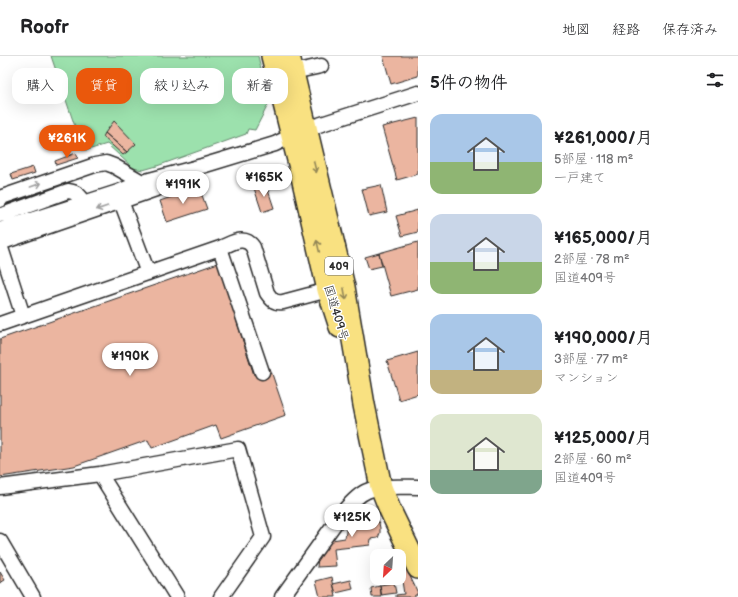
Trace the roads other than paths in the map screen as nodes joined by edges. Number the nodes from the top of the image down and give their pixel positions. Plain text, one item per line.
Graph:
1 (272, 56) edge
2 (291, 64) edge
3 (321, 66) dead end
4 (418, 93) edge
5 (299, 133) junction
6 (202, 166) junction
7 (142, 182) junction
8 (120, 196) junction
9 (0, 200) edge
10 (85, 202) junction
11 (0, 214) edge
12 (0, 230) edge
13 (0, 244) edge
14 (220, 248) junction
15 (148, 273) junction
16 (328, 290) junction
17 (22, 316) junction
18 (0, 324) edge
19 (262, 372) dead end
20 (364, 405) junction
21 (100, 474) junction
22 (0, 487) edge
23 (381, 487) junction
24 (418, 488) edge
25 (2, 548) edge
26 (418, 568) edge
27 (33, 597) edge
28 (177, 597) edge
29 (222, 597) edge
30 (282, 597) edge

1 - 5 highway, 国道409号 / 409
2 - 3 street
2 - 5 highway, 国道409号 / 409
4 - 5 street
5 - 6 street
16 -> 5 highway, 国道409号 / 409
5 -> 20 highway, 国道409号 / 409
6 - 7 street
6 - 8 street
7 - 8 street
9 -> 7 street
8 - 10 street
8 -> 13 street
8 - 15 street
10 - 11 street
10 - 12 street
13 - 17 street
14 - 15 street
14 - 16 street
14 - 19 street
15 - 17 street
16 - 20 highway, 国道409号 / 409
17 - 18 street
20 - 23 highway, 国道409号 / 409
21 - 22 street
21 - 28 street
21 - 29 street
23 - 24 street
23 - 26 highway, 国道409号 / 409
23 - 30 street
25 - 27 street

